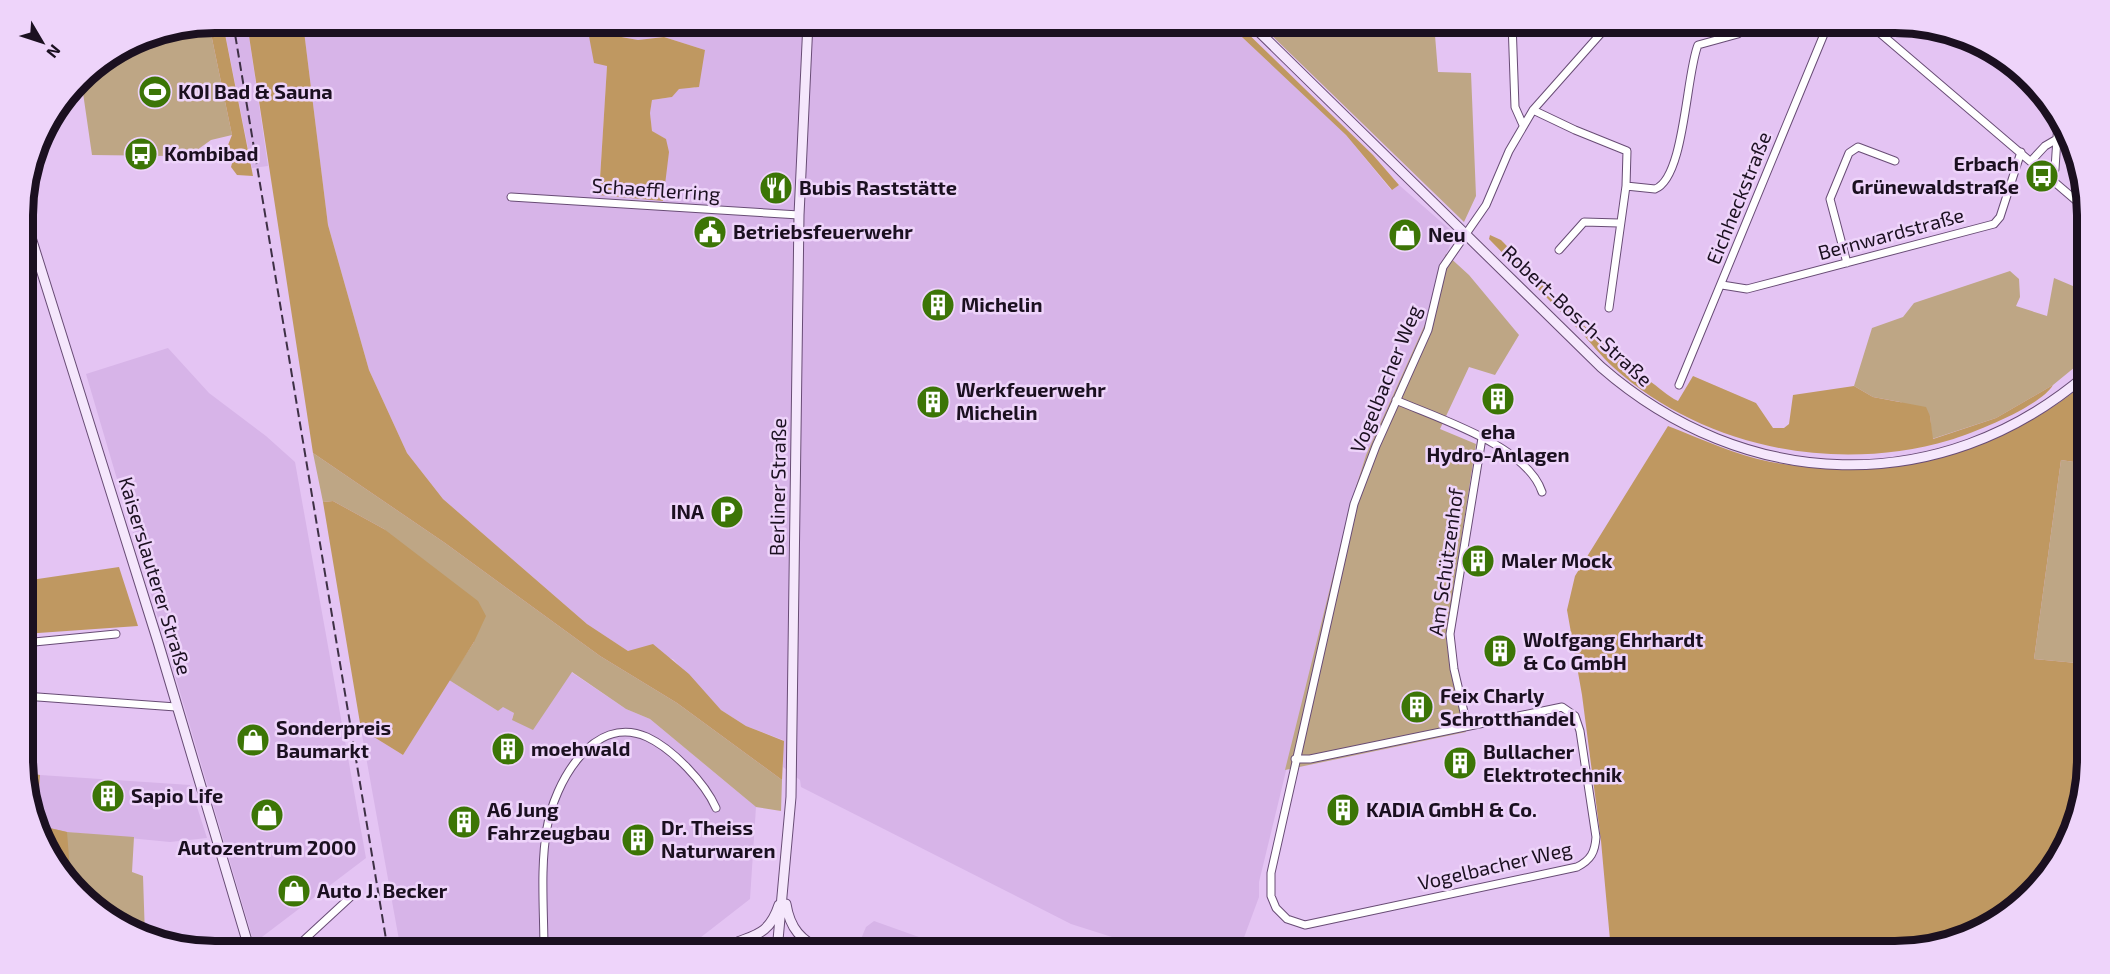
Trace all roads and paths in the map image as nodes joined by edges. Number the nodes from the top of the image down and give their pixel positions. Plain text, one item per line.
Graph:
1 (807, 33) edge
2 (1260, 33) edge
3 (1512, 33) edge
4 (1601, 33) edge
5 (1739, 33) edge
6 (1825, 33) edge
7 (1880, 33) edge
8 (1533, 110) junction
9 (1523, 125) junction
10 (2057, 133) edge
11 (2057, 139) junction
12 (2021, 152) junction
13 (1895, 161) dead end
14 (2031, 161) junction
15 (2052, 178) junction
16 (1626, 186) junction
17 (511, 197) dead end
18 (2076, 199) edge
19 (799, 215) junction
20 (1619, 223) junction
21 (1464, 234) junction
22 (33, 244) edge
23 (1559, 250) dead end
24 (1846, 262) junction
25 (1722, 285) junction
26 (1609, 308) dead end
27 (2077, 383) edge
28 (1679, 385) dead end
29 (1396, 400) junction
30 (1482, 438) junction
31 (1542, 492) dead end
32 (116, 634) dead end
33 (33, 642) edge
34 (33, 697) edge
35 (176, 707) junction
36 (1467, 725) junction
37 (1295, 759) junction
38 (716, 808) dead end
39 (785, 885) junction
40 (357, 891) dead end
41 (247, 941) edge
42 (303, 941) edge
43 (544, 941) edge
44 (742, 941) edge
45 (778, 941) edge
46 (806, 941) edge

1 - 19 main road, Berliner Straße
2 - 21 main road, Robert-Bosch-Straße
3 - 9 street
4 - 8 street, Vogelbacher Weg
5 - 16 street
6 - 25 street, Eichheckstraße
7 - 12 street
8 - 9 street, Vogelbacher Weg
8 - 16 street
9 - 21 street, Vogelbacher Weg
10 - 11 street
11 - 14 street
11 - 15 street
12 - 14 street
12 - 24 street, Bernwardstraße
13 - 24 street
14 - 15 street
15 - 18 street
16 - 20 street
17 - 19 street, Schaefflerring
19 - 39 main road, Berliner Straße
20 - 23 street
20 - 26 street
21 - 27 main road, Robert-Bosch-Straße
21 - 29 street, Vogelbacher Weg
22 - 35 main road, Kaiserslauterer Straße
24 - 25 street, Bernwardstraße
25 - 28 street, Eichheckstraße
29 - 30 street
29 - 37 street, Vogelbacher Weg
30 - 31 street
30 - 36 street, Am Schützenhof
32 - 33 street
34 - 35 street
35 - 41 main road, Kaiserslauterer Straße
36 - 37 street, Vogelbacher Weg
36 - 37 street, Vogelbacher Weg
38 - 43 street
39 - 44 main road
39 - 45 main road, Berliner Straße
39 - 46 main road
40 - 42 street

